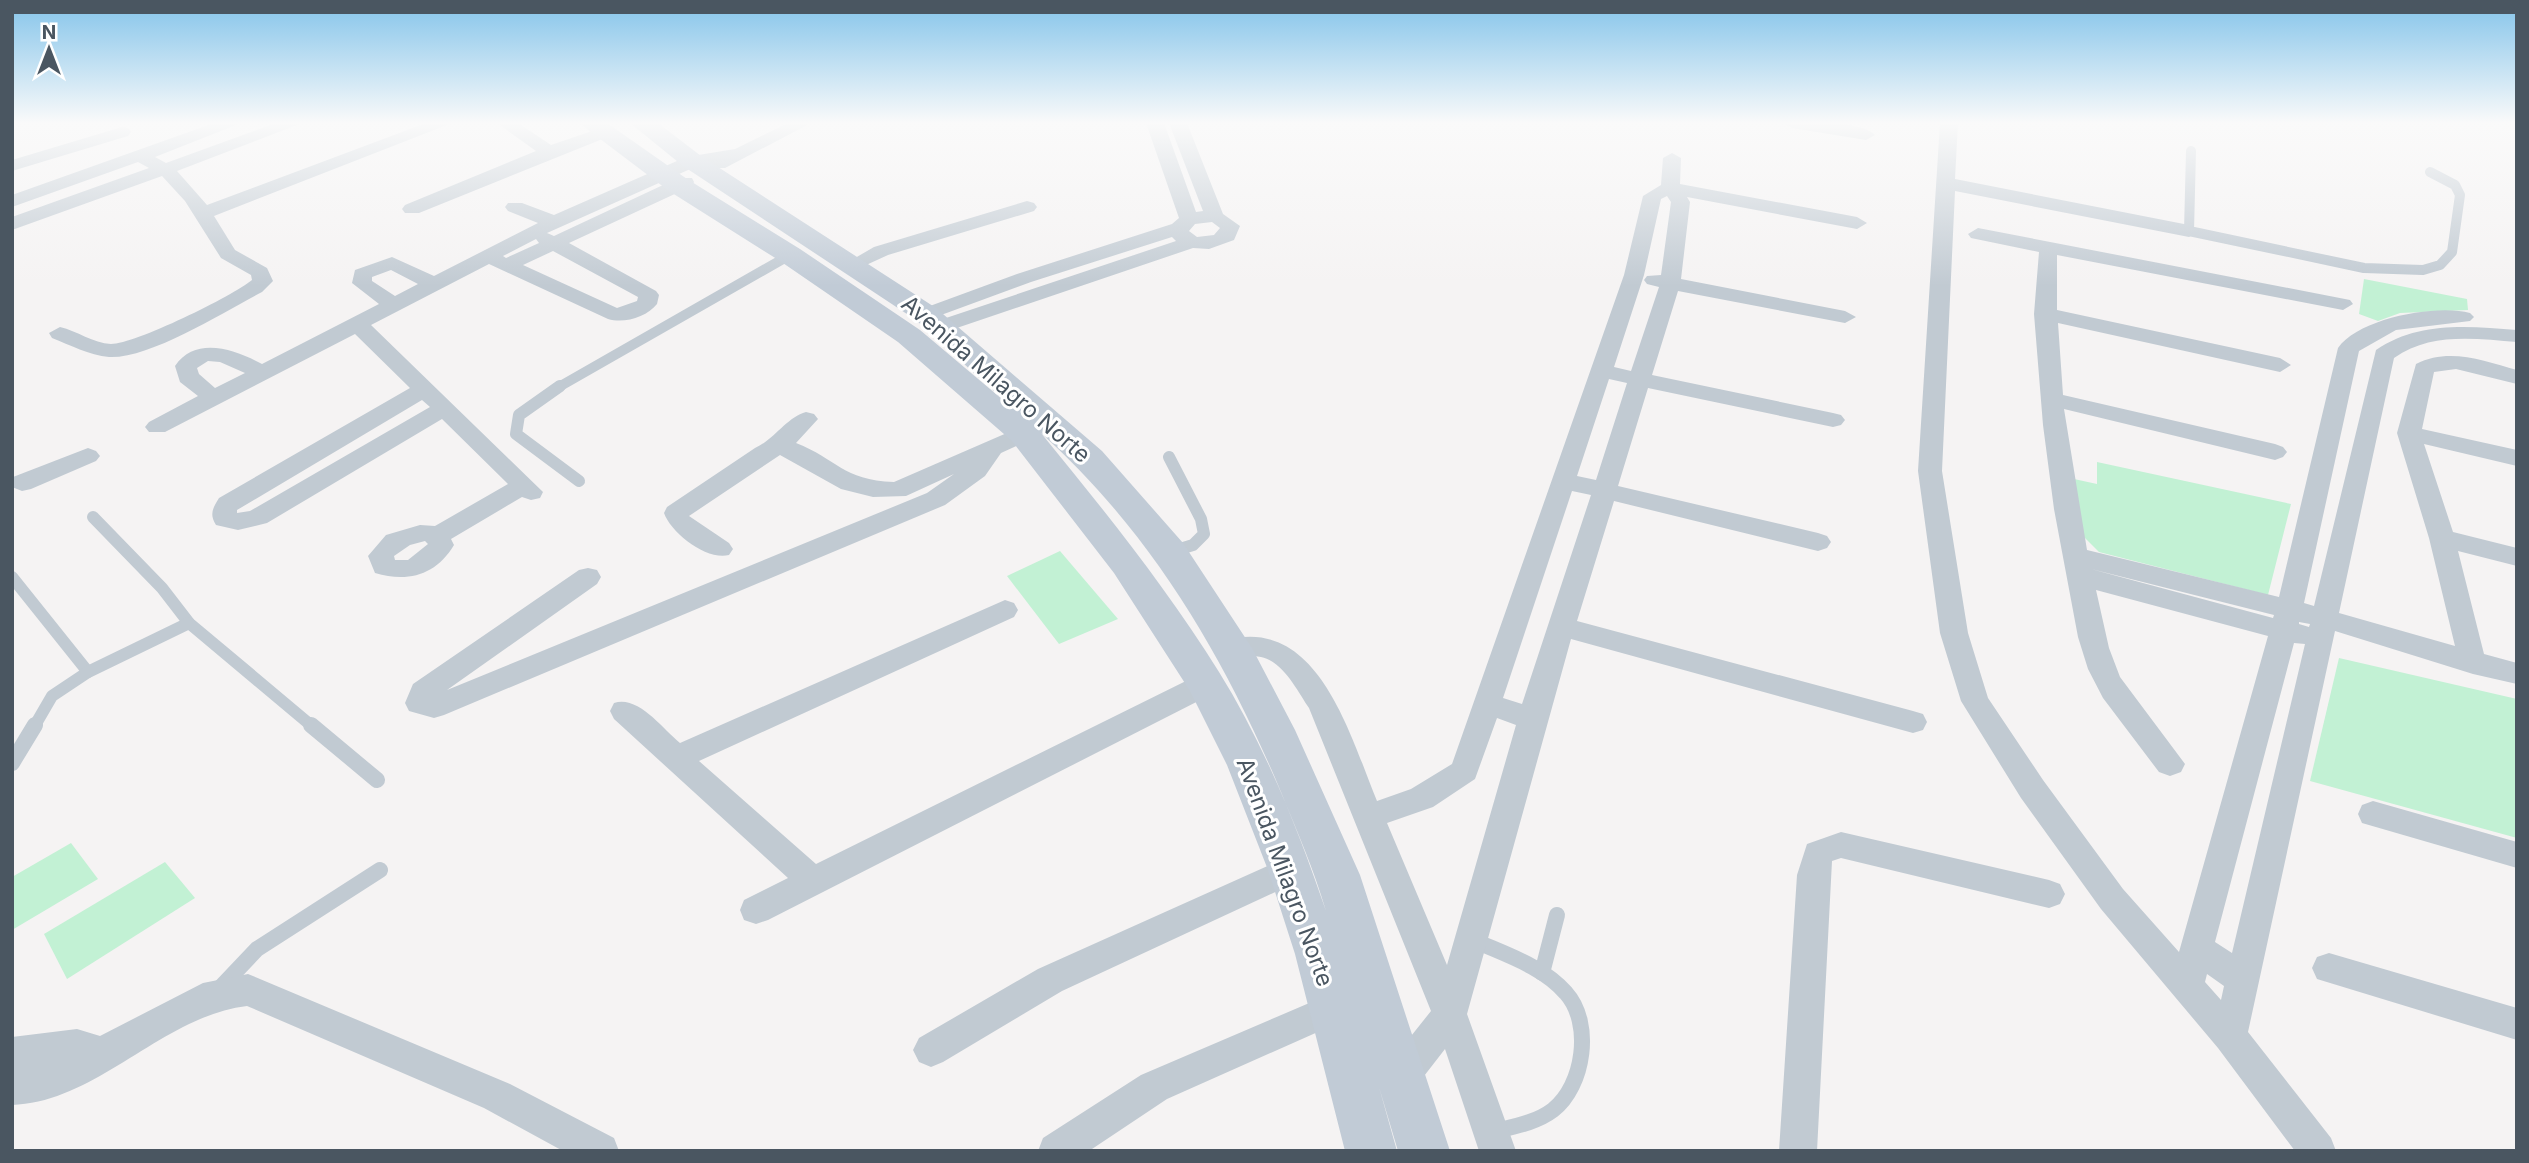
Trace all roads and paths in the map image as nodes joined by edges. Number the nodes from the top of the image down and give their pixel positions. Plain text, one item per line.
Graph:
1 (71, 177) edge
2 (145, 177) edge
3 (172, 177) edge
4 (299, 177) edge
5 (488, 177) edge
6 (673, 177) edge
7 (680, 177) edge
8 (704, 177) edge
9 (709, 177) edge
10 (1171, 177) edge
11 (1199, 177) edge
12 (1671, 177) edge
13 (1945, 177) edge
14 (2190, 177) edge
15 (2440, 177) edge
16 (1945, 183) junction
17 (1670, 188) junction
18 (12, 201) edge
19 (515, 207) dead end
20 (1027, 207) dead end
21 (412, 209) dead end
22 (204, 213) junction
23 (554, 222) junction
24 (1857, 223) dead end
25 (12, 224) edge
26 (1186, 229) junction
27 (2189, 231) junction
28 (533, 233) junction
29 (1978, 234) dead end
30 (558, 243) junction
31 (2051, 248) junction
32 (790, 255) junction
33 (485, 258) junction
34 (508, 265) junction
35 (853, 265) junction
36 (1634, 275) junction
37 (434, 284) junction
38 (1670, 284) junction
39 (395, 304) junction
40 (2343, 304) dead end
41 (2045, 314) junction
42 (1845, 317) dead end
43 (934, 321) junction
44 (2517, 321) edge
45 (359, 326) junction
46 (60, 333) dead end
47 (2517, 336) edge
48 (2280, 365) dead end
49 (1601, 371) junction
50 (263, 373) junction
51 (2517, 377) edge
52 (1640, 379) junction
53 (423, 390) junction
54 (213, 397) junction
55 (2052, 398) junction
56 (443, 409) junction
57 (806, 418) dead end
58 (1833, 420) dead end
59 (157, 427) dead end
60 (2409, 433) junction
61 (1024, 434) junction
62 (778, 446) junction
63 (990, 452) junction
64 (2274, 452) dead end
65 (88, 456) dead end
66 (1169, 457) dead end
67 (2517, 458) edge
68 (15, 481) edge
69 (579, 481) dead end
70 (1564, 481) junction
71 (1605, 492) junction
72 (93, 517) dead end
73 (437, 536) dead end
74 (2442, 538) junction
75 (1818, 542) dead end
76 (720, 549) dead end
77 (1170, 552) junction
78 (2517, 557) edge
79 (2077, 566) junction
80 (12, 577) edge
81 (588, 578) dead end
82 (1005, 610) dead end
83 (2287, 620) junction
84 (189, 623) junction
85 (1562, 627) junction
86 (2321, 630) junction
87 (503, 637) junction
88 (1233, 648) junction
89 (2473, 664) junction
90 (533, 667) junction
91 (88, 672) junction
92 (2517, 674) edge
93 (1206, 684) junction
94 (1488, 704) junction
95 (624, 711) dead end
96 (1532, 719) junction
97 (1913, 722) dead end
98 (676, 758) junction
99 (12, 763) edge
100 (2170, 764) dead end
101 (377, 780) dead end
102 (2373, 814) dead end
103 (1369, 817) junction
104 (2517, 855) edge
105 (380, 870) dead end
106 (1290, 870) junction
107 (813, 881) junction
108 (2049, 894) dead end
109 (756, 910) dead end
110 (1557, 915) dead end
111 (1473, 940) junction
112 (2197, 948) junction
113 (2329, 968) dead end
114 (1542, 973) junction
115 (2242, 979) junction
116 (2187, 985) junction
117 (215, 994) junction
118 (1335, 1008) junction
119 (1450, 1014) junction
120 (2517, 1024) edge
121 (2230, 1036) junction
122 (931, 1051) dead end
123 (102, 1053) junction
124 (12, 1054) edge
125 (1401, 1077) junction
126 (12, 1088) edge
127 (1495, 1141) edge
128 (601, 1151) edge
129 (1056, 1151) edge
130 (1371, 1151) edge
131 (1424, 1151) edge
132 (1798, 1151) edge
133 (2318, 1151) edge

1 - 18 street
2 - 25 street
3 - 22 street
4 - 22 street
5 - 21 street
6 - 23 street
7 - 30 street
8 - 32 main road, Avenida Milagro Norte
9 - 35 main road, Avenida Milagro Norte
10 - 26 street
11 - 26 street
12 - 17 street
13 - 16 street
14 - 27 lane
15 - 27 lane
16 - 27 street
16 - 116 street
17 - 24 street
17 - 36 street
17 - 38 street
19 - 23 street
20 - 35 street
22 - 46 street
23 - 28 street
26 - 43 street
28 - 30 street
28 - 33 street
29 - 31 street
30 - 34 street
30 - 34 street
31 - 40 street
31 - 41 street
32 - 61 main road, Avenida Milagro Norte
32 - 69 lane
33 - 34 street
33 - 37 street
35 - 43 main road, Avenida Milagro Norte
36 - 38 street
36 - 49 street
37 - 39 street
37 - 39 street
38 - 42 street
38 - 52 street
39 - 45 street
41 - 48 street
41 - 55 street
43 - 77 main road, Avenida Milagro Norte
44 - 83 street
45 - 50 street
45 - 53 street
47 - 86 street
49 - 52 street
49 - 70 street
50 - 54 street
50 - 54 street
51 - 60 street
52 - 58 street
52 - 71 street
53 - 56 street
53 - 56 street
54 - 59 street
55 - 64 street
55 - 79 street
56 - 73 street
57 - 62 street
60 - 67 street
60 - 74 street
61 - 63 street
61 - 93 main road, Avenida Milagro Norte
62 - 63 street
62 - 76 street
63 - 90 street
65 - 68 street
66 - 77 lane
70 - 71 street
70 - 94 street
71 - 75 street
71 - 85 street
72 - 84 lane
74 - 78 street
74 - 89 street
77 - 88 main road, Avenida Milagro Norte
79 - 83 street
79 - 100 street
80 - 91 lane
81 - 87 street
82 - 98 street
83 - 86 street
83 - 112 street
84 - 91 lane
84 - 101 lane
85 - 96 street
85 - 97 street
86 - 89 street
86 - 115 street
87 - 90 street
87 - 90 street
88 - 103 street
88 - 125 main road, Avenida Milagro Norte
89 - 92 street
91 - 99 lane
93 - 106 main road, Avenida Milagro Norte
93 - 107 street
94 - 96 street
94 - 103 street
95 - 98 street
96 - 111 street
98 - 107 street
102 - 104 street
103 - 119 street
105 - 117 lane
106 - 118 main road, Avenida Milagro Norte
106 - 122 street
107 - 109 street
108 - 132 street
110 - 114 lane
111 - 114 lane
111 - 119 street
112 - 115 street
112 - 116 street
113 - 120 street
114 - 127 lane
115 - 121 street
116 - 121 street
117 - 123 street
117 - 128 street
118 - 129 street
118 - 130 main road, Avenida Milagro Norte
119 - 125 street
119 - 127 street
121 - 133 street
123 - 124 street
123 - 126 street
125 - 131 main road, Avenida Milagro Norte

